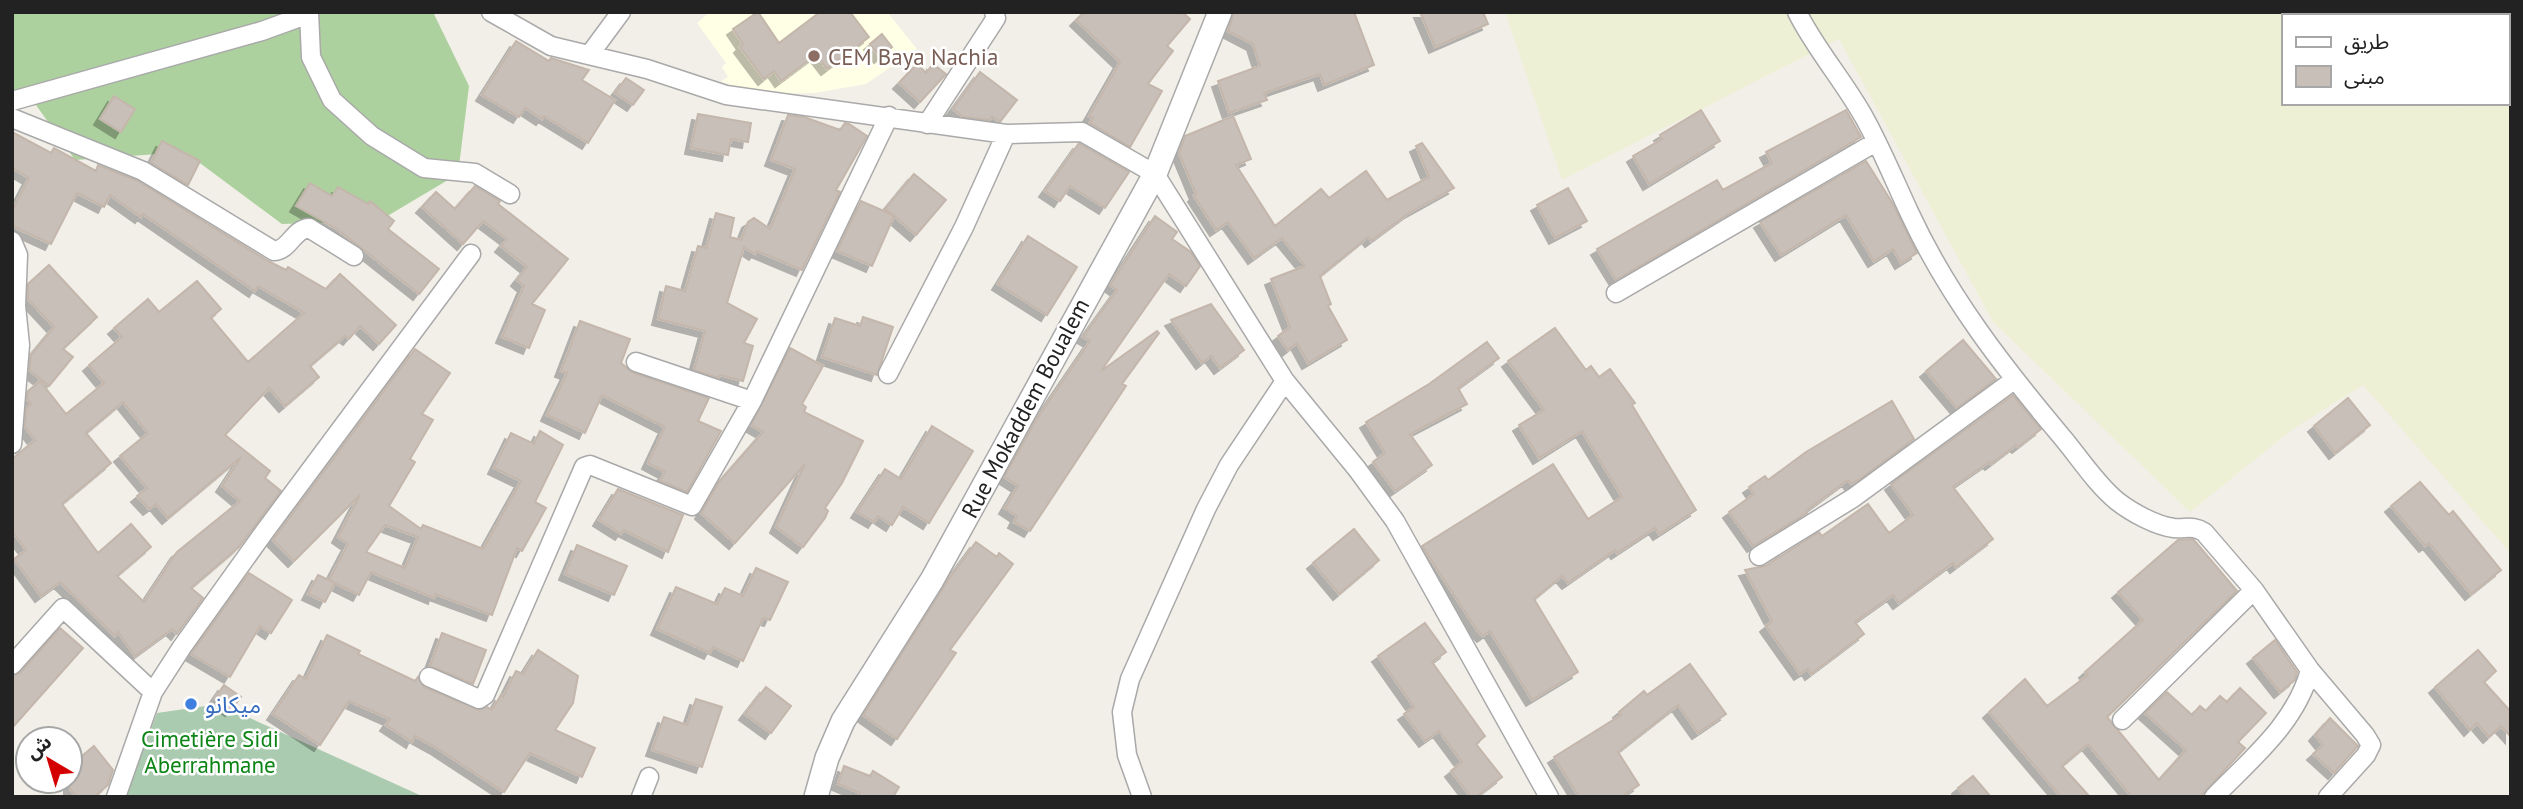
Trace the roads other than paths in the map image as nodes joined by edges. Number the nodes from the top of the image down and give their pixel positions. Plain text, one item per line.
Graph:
1 (491, 12) edge
2 (621, 12) edge
3 (994, 12) edge
4 (1220, 12) edge
5 (1797, 12) edge
6 (309, 13) edge
7 (590, 54) junction
8 (12, 101) edge
9 (889, 116) junction
10 (12, 118) edge
11 (927, 124) junction
12 (1006, 134) junction
13 (1877, 142) junction
14 (1155, 174) junction
15 (510, 194) dead end
16 (12, 242) edge
17 (471, 254) dead end
18 (354, 256) dead end
19 (1616, 293) dead end
20 (636, 362) dead end
21 (888, 374) dead end
22 (2014, 380) junction
23 (1285, 381) junction
24 (752, 401) junction
25 (12, 413) edge
26 (12, 444) edge
27 (1759, 556) dead end
28 (2254, 590) junction
29 (12, 664) edge
30 (2311, 670) junction
31 (429, 677) dead end
32 (153, 692) junction
33 (2122, 720) dead end
34 (649, 777) dead end
35 (116, 797) edge
36 (641, 797) edge
37 (816, 797) edge
38 (1142, 797) edge
39 (1549, 797) edge
40 (2214, 797) edge
41 (2328, 797) edge

1 - 7 street
2 - 7 street
3 - 11 street
4 - 14 street, Rue Mokaddem Boualem
5 - 13 street
6 - 8 street
6 - 15 street
7 - 9 street
9 - 11 street
9 - 24 street
10 - 18 street
11 - 12 street
12 - 14 street
12 - 21 street
13 - 19 street
13 - 22 street
14 - 23 street
14 - 37 street, Rue Mokaddem Boualem
16 - 25 street
17 - 32 street
20 - 24 street
22 - 27 street
22 - 28 street
23 - 38 street
23 - 39 street
24 - 31 street
25 - 26 street
28 - 30 street
28 - 33 street
29 - 32 street
30 - 40 street
30 - 41 street
32 - 35 street
34 - 36 street

